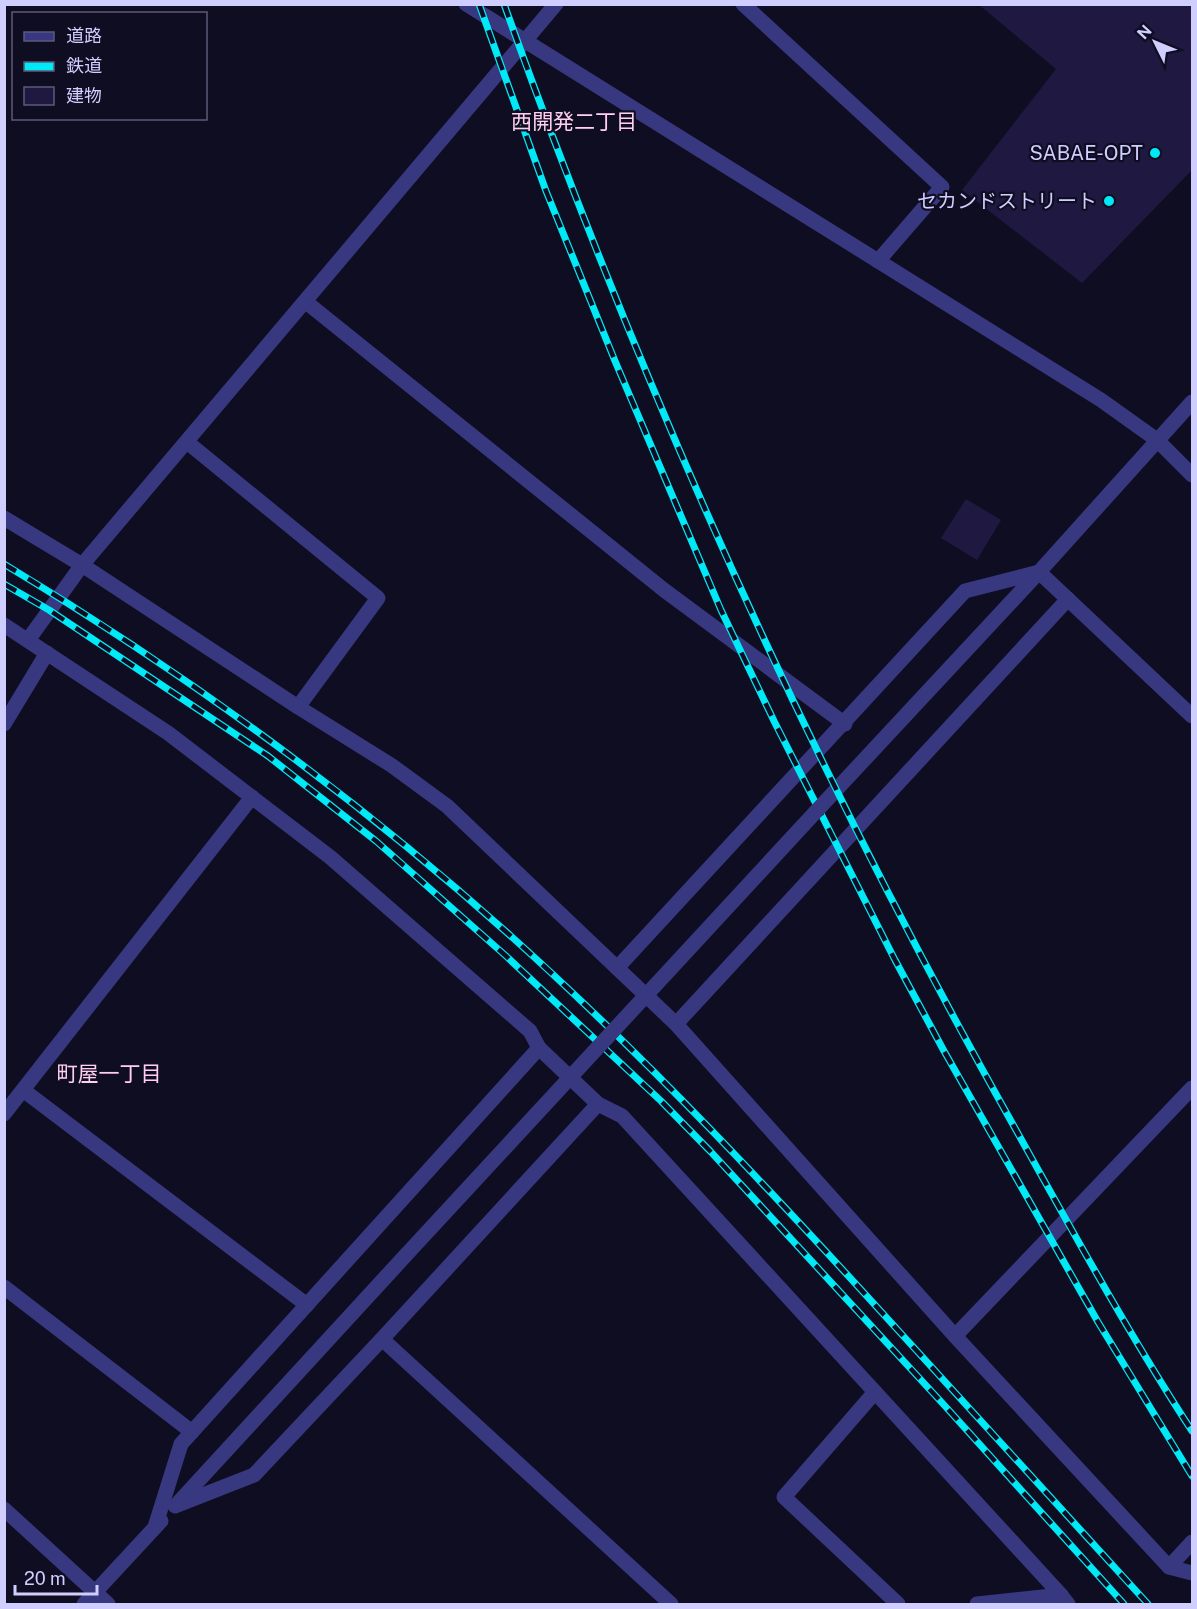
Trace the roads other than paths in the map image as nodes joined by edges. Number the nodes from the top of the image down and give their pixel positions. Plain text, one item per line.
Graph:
1 (466, 4) edge
2 (556, 4) edge
3 (743, 4) edge
4 (525, 41) junction
5 (878, 261) junction
6 (306, 302) junction
7 (1192, 402) edge
8 (1157, 440) junction
9 (186, 442) junction
10 (1192, 475) edge
11 (4, 518) edge
12 (82, 565) junction
13 (1039, 572) junction
14 (1068, 599) junction
15 (4, 625) edge
16 (27, 640) junction
17 (48, 653) junction
18 (298, 707) junction
19 (1192, 716) edge
20 (4, 724) edge
21 (845, 724) junction
22 (252, 797) junction
23 (617, 968) junction
24 (676, 1024) junction
25 (539, 1048) junction
26 (1192, 1088) edge
27 (23, 1090) junction
28 (598, 1104) junction
29 (4, 1114) edge
30 (4, 1287) edge
31 (307, 1305) junction
32 (955, 1335) junction
33 (382, 1340) junction
34 (875, 1392) junction
35 (192, 1432) junction
36 (175, 1506) junction
37 (4, 1509) edge
38 (155, 1527) junction
39 (1192, 1542) edge
40 (1169, 1567) junction
41 (1192, 1574) edge
42 (94, 1593) junction
43 (1065, 1600) edge
44 (84, 1605) edge
45 (108, 1605) edge
46 (671, 1605) edge
47 (898, 1605) edge
48 (977, 1605) edge

1 - 4 street
2 - 4 street
3 - 5 street
4 - 5 street
4 - 6 street
5 - 8 street
6 - 9 street
6 - 21 street
7 - 8 street
8 - 10 street
8 - 13 street
9 - 12 street
9 - 18 street
11 - 12 street
12 - 16 street
12 - 18 street
13 - 14 street
13 - 21 street
13 - 36 street, bridge
14 - 19 street
14 - 24 street
15 - 16 street
16 - 17 street
17 - 20 street
17 - 22 street
18 - 23 street
21 - 23 street
22 - 25 street
22 - 27 street
23 - 24 street
24 - 32 street
25 - 28 street
25 - 31 street
26 - 32 street
27 - 29 street
27 - 31 street
28 - 33 street
28 - 34 street
30 - 35 street
31 - 35 street
32 - 40 street
33 - 36 street
33 - 46 street
34 - 43 street
34 - 47 street
35 - 38 street
36 - 38 street
37 - 42 street
38 - 42 street
39 - 40 street
40 - 41 street
42 - 44 street
42 - 45 street
43 - 48 street

